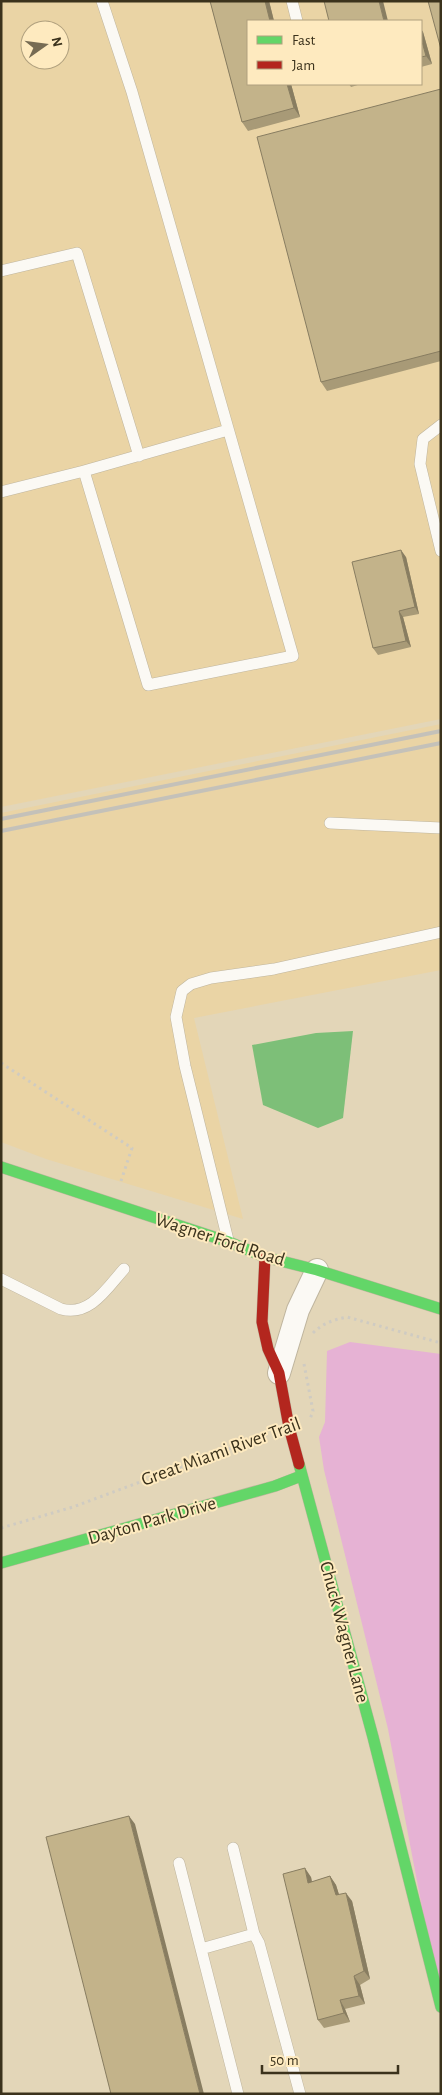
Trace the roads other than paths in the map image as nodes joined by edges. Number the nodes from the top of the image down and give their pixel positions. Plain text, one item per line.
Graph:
1 (102, 1) edge
2 (292, 1) edge
3 (297, 20) edge
4 (1, 271) edge
5 (441, 425) edge
6 (228, 430) junction
7 (139, 456) junction
8 (84, 471) junction
9 (1, 492) edge
10 (441, 551) edge
11 (330, 824) dead end
12 (441, 828) edge
13 (441, 932) edge
14 (1, 1167) edge
15 (229, 1242) junction
16 (265, 1257) junction
17 (124, 1269) dead end
18 (317, 1270) junction
19 (1, 1279) edge
20 (441, 1308) edge
21 (279, 1373) junction
22 (302, 1476) junction
23 (1, 1562) edge
24 (234, 1848) dead end
25 (179, 1863) dead end
26 (254, 1934) junction
27 (201, 1949) junction
28 (441, 2007) edge
29 (238, 2094) edge
30 (300, 2094) edge

1 - 6 lane
2 - 3 lane
4 - 7 lane
5 - 10 lane
6 - 7 lane
6 - 8 lane
7 - 8 lane
8 - 9 lane
11 - 12 lane
13 - 15 lane
14 - 15 street, Wagner Ford Road
15 - 16 street, Wagner Ford Road
16 - 18 street, Wagner Ford Road
16 - 21 street, Chuck Wagner Lane
17 - 19 lane
18 - 20 street, Wagner Ford Road
18 - 21 street
21 - 22 street, Chuck Wagner Lane
22 - 23 street, Dayton Park Drive
22 - 28 street, Chuck Wagner Lane
24 - 26 lane
25 - 27 lane
26 - 27 lane
26 - 30 lane
27 - 29 lane

